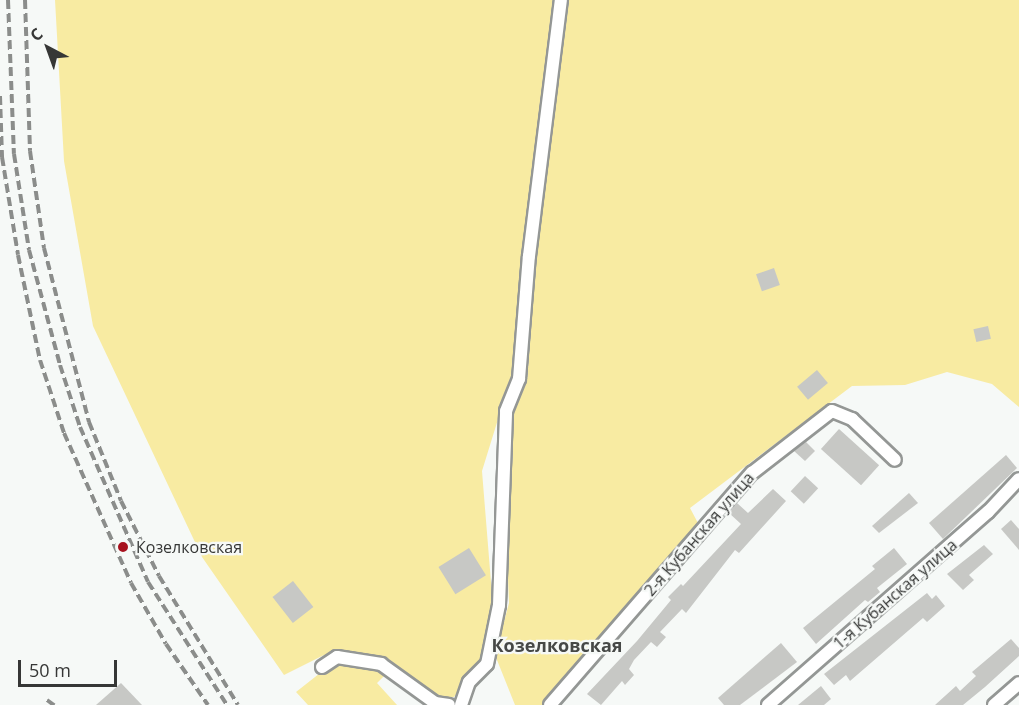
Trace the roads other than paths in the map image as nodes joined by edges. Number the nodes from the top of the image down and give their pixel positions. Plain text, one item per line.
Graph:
1 (561, 0) edge
2 (896, 460) dead end
3 (1019, 479) edge
4 (322, 667) dead end
5 (1019, 683) edge
6 (449, 705) edge
7 (461, 705) edge
8 (550, 705) edge
9 (768, 705) edge
10 (994, 705) edge

1 - 7 street
2 - 8 street, 2-я Кубанская улица
3 - 9 street, 1-я Кубанская улица
4 - 6 street
5 - 10 street

